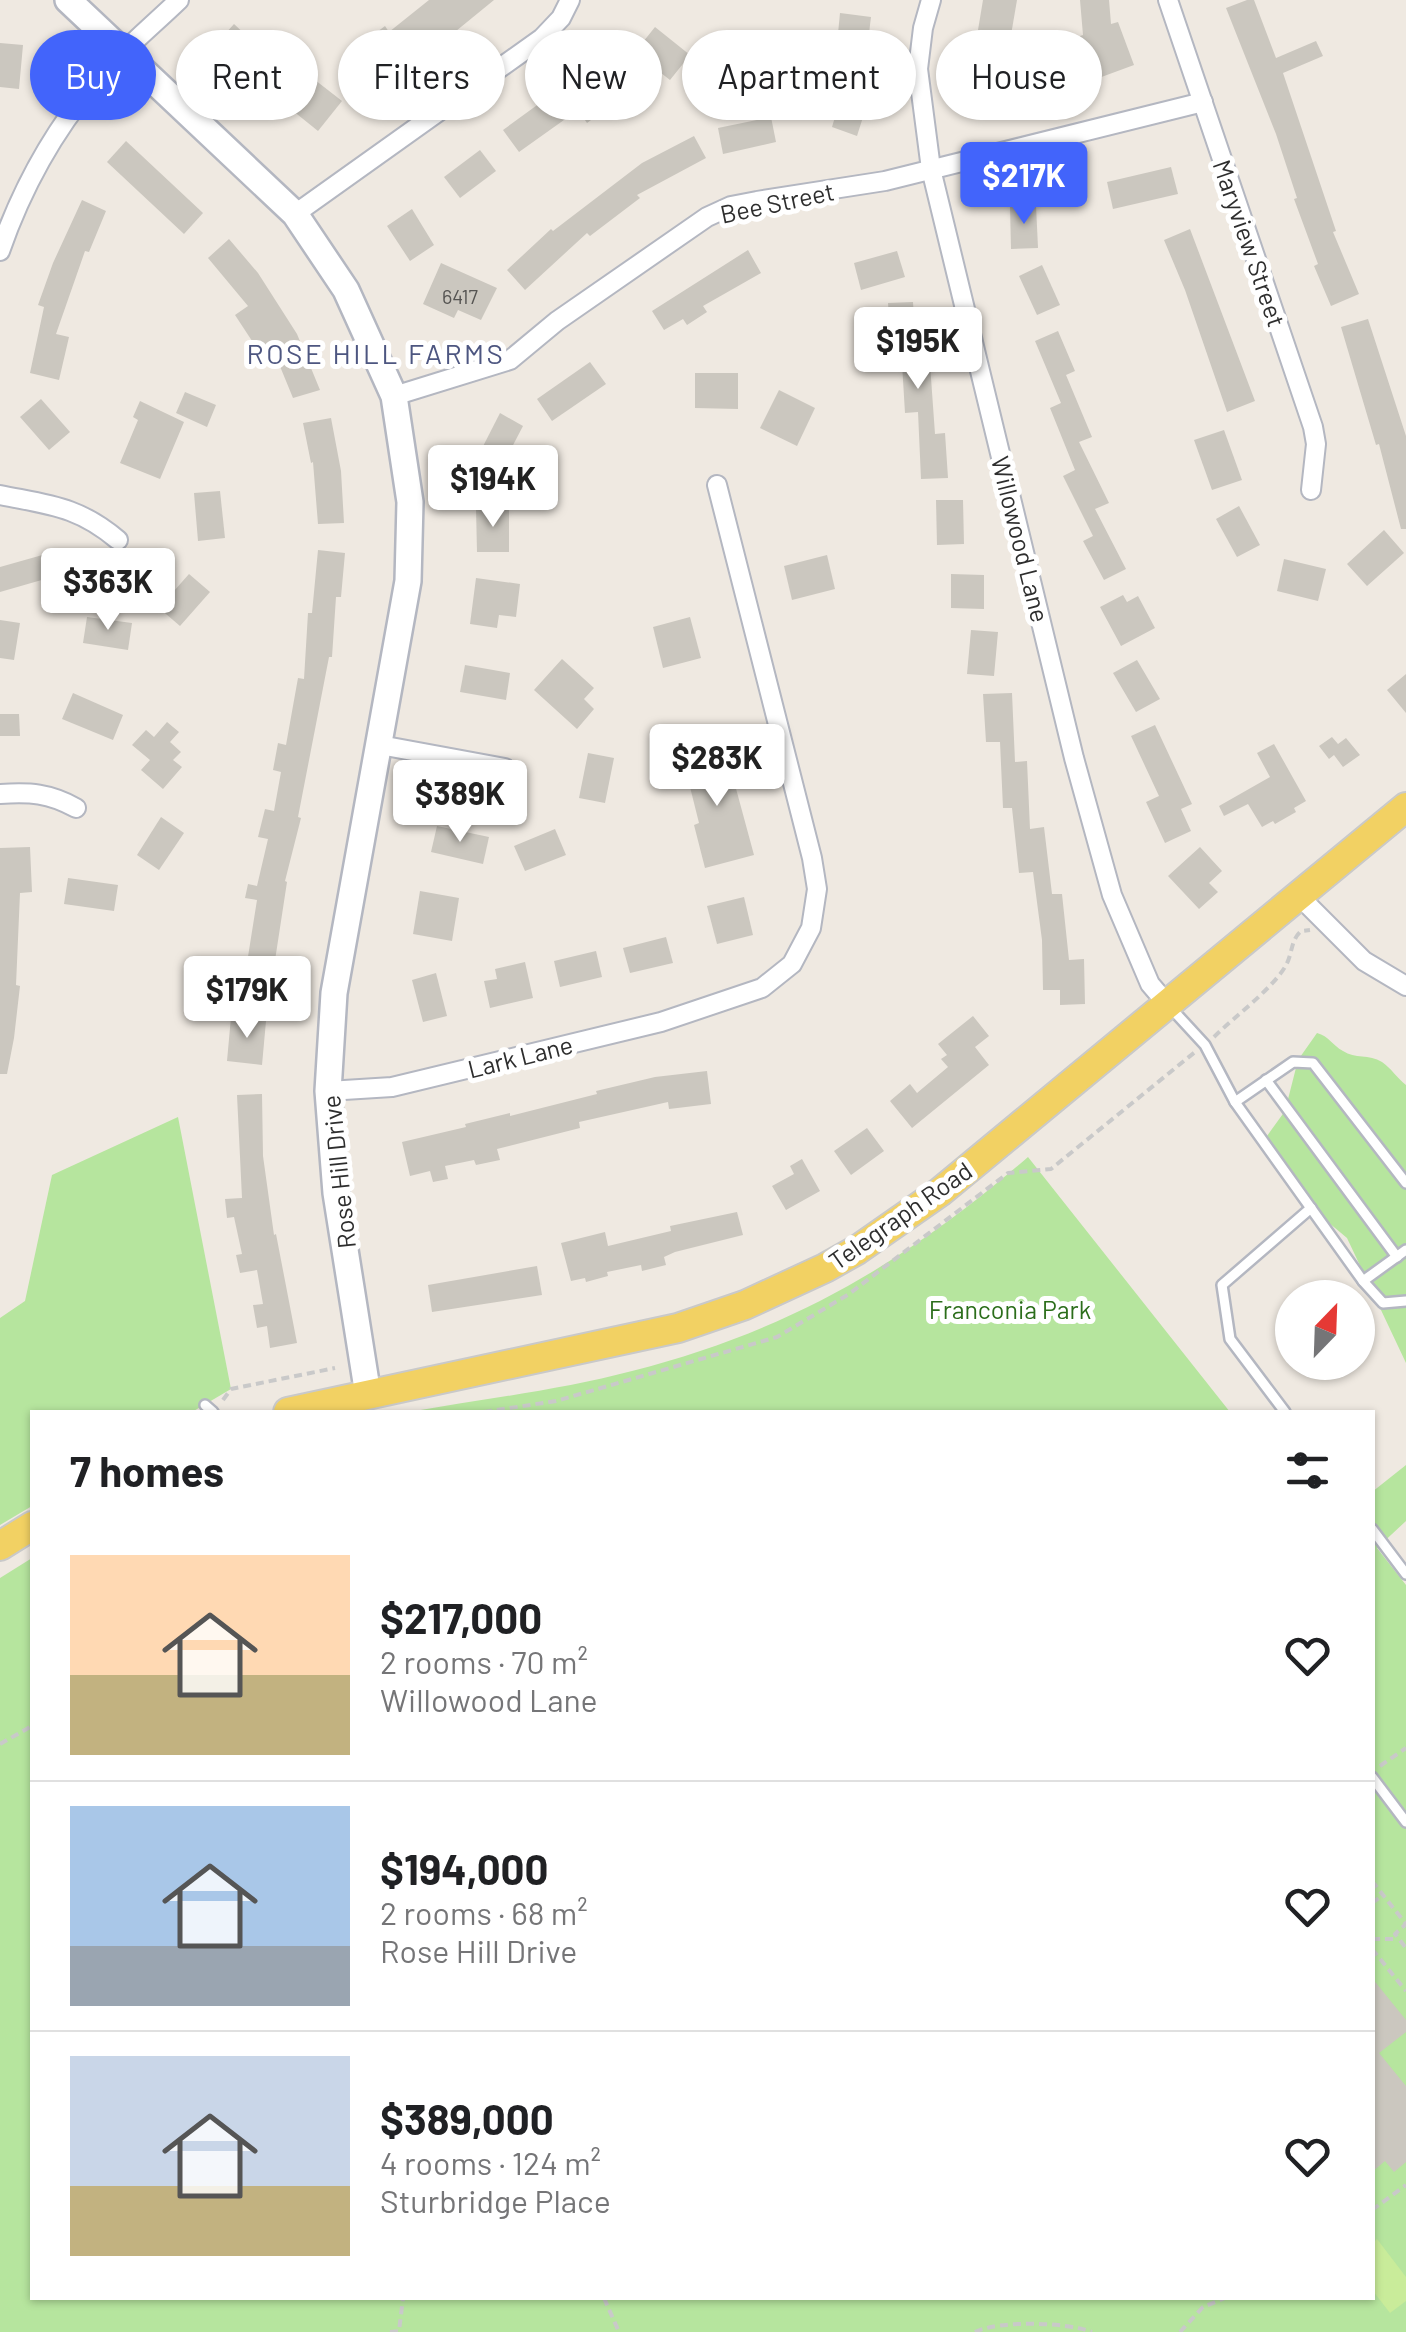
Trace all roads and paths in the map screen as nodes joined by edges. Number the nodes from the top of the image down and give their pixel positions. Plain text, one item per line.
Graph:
1 (68, 0) edge
2 (179, 0) edge
3 (570, 0) edge
4 (931, 0) edge
5 (1168, 0) edge
6 (100, 30) edge
7 (148, 30) edge
8 (156, 83) edge
9 (1203, 102) junction
10 (66, 120) edge
11 (932, 170) junction
12 (295, 214) junction
13 (0, 251) edge
14 (394, 396) junction
15 (717, 485) dead end
16 (1311, 490) dead end
17 (0, 495) edge
18 (118, 540) dead end
19 (380, 745) junction
20 (505, 768) dead end
21 (0, 794) edge
22 (1406, 807) edge
23 (76, 808) dead end
24 (1298, 894) junction
25 (1406, 986) edge
26 (1168, 1005) junction
27 (1266, 1080) junction
28 (328, 1091) junction
29 (1236, 1102) junction
30 (1406, 1183) edge
31 (1311, 1208) junction
32 (1406, 1250) edge
33 (1396, 1256) junction
34 (1362, 1280) edge
35 (1364, 1280) edge
36 (1375, 1294) edge
37 (1406, 1302) edge
38 (336, 1368) dead end
39 (372, 1404) edge
40 (210, 1410) edge
41 (309, 1410) edge
42 (1283, 1410) edge
43 (30, 1527) edge
44 (1375, 1533) edge
45 (0, 1546) edge
46 (1406, 1574) edge
47 (30, 1727) edge
48 (0, 1744) edge
49 (1406, 1748) edge
50 (1375, 1772) edge
51 (1375, 1778) edge
52 (1406, 1822) edge
53 (1375, 1885) edge
54 (1383, 1894) junction
55 (1375, 1901) edge
56 (1375, 1939) edge
57 (1399, 1939) junction
58 (1406, 1948) edge
59 (1375, 1953) edge
60 (1406, 1991) edge
61 (1406, 2185) edge
62 (1375, 2208) edge
63 (403, 2300) edge
64 (605, 2300) edge
65 (1221, 2300) edge
66 (390, 2331) edge
67 (399, 2331) edge
68 (619, 2332) edge
69 (974, 2332) edge
70 (1092, 2332) edge
71 (1180, 2332) edge

1 - 6 street, Rose Hill Drive
2 - 7 street
3 - 12 street
4 - 11 street, Willowood Lane
5 - 9 street, Maryview Street
8 - 12 street, Rose Hill Drive
9 - 11 street, Bee Street
9 - 16 street, Maryview Street
10 - 13 street
11 - 14 street, Bee Street
11 - 26 street, Willowood Lane
12 - 14 street, Rose Hill Drive
14 - 19 street, Rose Hill Drive
15 - 28 street, Lark Lane
17 - 18 street
19 - 20 street
19 - 28 street, Rose Hill Drive
21 - 23 street
22 - 24 main road, Telegraph Road
24 - 25 street
24 - 26 main road, Telegraph Road
26 - 29 lane
26 - 39 main road, Telegraph Road
27 - 29 lane
27 - 30 lane
27 - 33 lane
28 - 39 street, Rose Hill Drive
29 - 31 lane
31 - 34 lane
31 - 42 lane
32 - 33 lane
33 - 35 lane
36 - 37 lane
38 - 40 path
39 - 41 main road, Telegraph Road
43 - 45 main road
44 - 46 lane
47 - 48 path
49 - 50 path
51 - 52 lane
53 - 54 path
54 - 55 path
54 - 57 path
56 - 57 path
57 - 58 path
59 - 60 path
61 - 62 path
63 - 67 path
64 - 68 path
65 - 71 path
66 - 67 path
69 - 70 path

